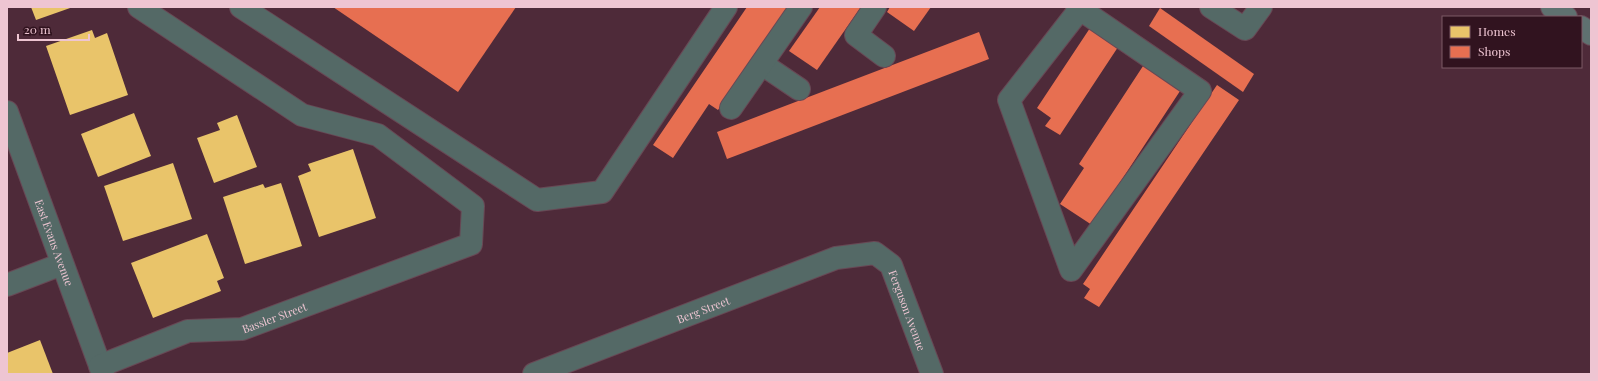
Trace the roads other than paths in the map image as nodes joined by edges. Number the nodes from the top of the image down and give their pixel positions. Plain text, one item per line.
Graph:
1 (139, 7) edge
2 (242, 7) edge
3 (726, 7) edge
4 (801, 7) edge
5 (875, 7) edge
6 (1211, 7) edge
7 (1261, 7) edge
8 (1552, 7) edge
9 (1078, 8) edge
10 (1565, 16) edge
11 (1582, 28) edge
12 (1591, 34) edge
13 (884, 56) dead end
14 (762, 64) junction
15 (799, 89) dead end
16 (731, 108) dead end
17 (9, 123) edge
18 (875, 253) joint
19 (62, 264) junction
20 (7, 285) edge
21 (101, 370) edge
22 (534, 374) edge
23 (932, 374) edge

1 - 21 street, Bassler Street
2 - 3 street
4 - 14 street
5 - 13 street
6 - 7 street
8 - 10 main road
9 - 9 street
11 - 12 main road
14 - 15 street
14 - 16 street
17 - 19 street, East Evans Avenue
18 - 22 street, Berg Street
18 - 23 street, Ferguson Avenue
19 - 20 street
19 - 21 street, East Evans Avenue

